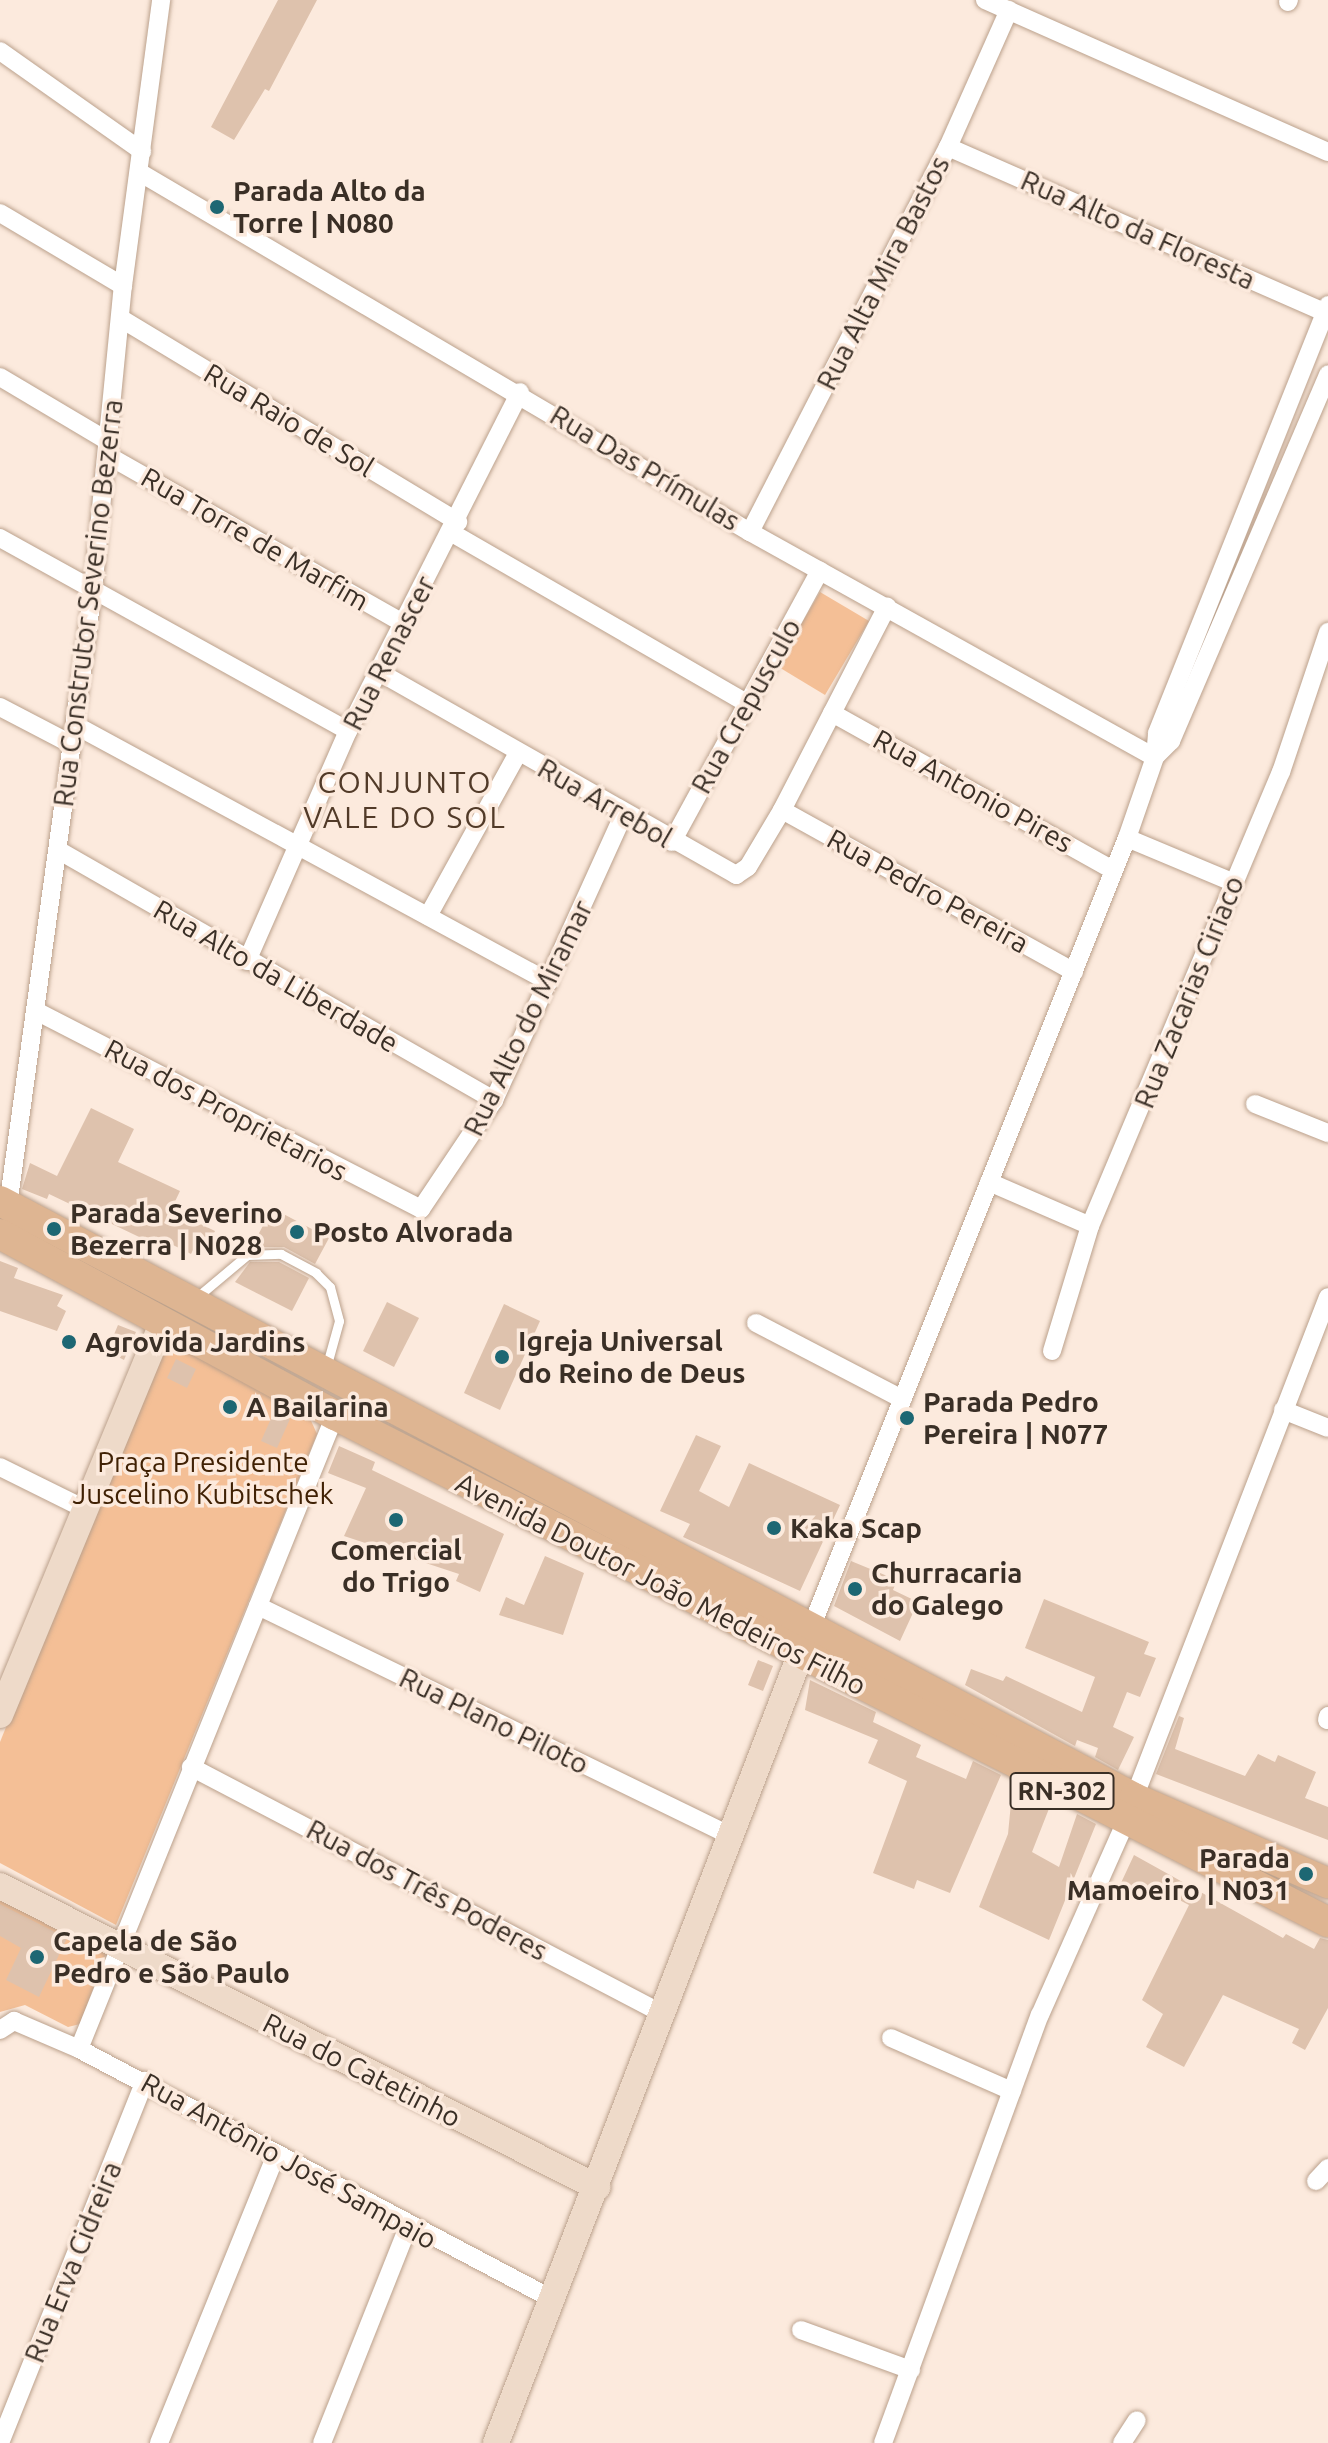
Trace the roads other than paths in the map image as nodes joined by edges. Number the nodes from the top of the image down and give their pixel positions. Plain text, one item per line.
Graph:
1 (161, 0) edge
2 (985, 0) edge
3 (1009, 10) junction
4 (0, 51) edge
5 (948, 147) junction
6 (142, 151) junction
7 (1328, 152) edge
8 (139, 172) junction
9 (0, 213) edge
10 (123, 286) junction
11 (1327, 311) edge
12 (120, 318) junction
13 (1328, 374) edge
14 (0, 377) edge
15 (520, 392) junction
16 (108, 448) junction
17 (1239, 521) junction
18 (455, 528) junction
19 (750, 532) junction
20 (1264, 532) junction
21 (0, 538) edge
22 (820, 571) junction
23 (93, 590) junction
24 (887, 607) junction
25 (403, 623) junction
26 (1328, 632) edge
27 (379, 672) junction
28 (748, 704) junction
29 (0, 707) edge
30 (832, 713) junction
31 (75, 725) junction
32 (348, 731) junction
33 (71, 744) junction
34 (518, 753) junction
35 (1155, 757) junction
36 (782, 810) junction
37 (624, 814) junction
38 (1127, 838) junction
39 (672, 842) junction
40 (296, 845) junction
41 (58, 850) junction
42 (1113, 870) junction
43 (1232, 882) junction
44 (428, 916) junction
45 (247, 961) junction
46 (1074, 972) junction
47 (549, 982) junction
48 (36, 1011) junction
49 (494, 1100) junction
50 (1255, 1104) dead end
51 (1328, 1133) edge
52 (989, 1182) junction
53 (415, 1209) joint
54 (3, 1214) edge
55 (1090, 1226) junction
56 (1328, 1297) edge
57 (193, 1301) junction
58 (756, 1323) dead end
59 (162, 1324) junction
60 (286, 1351) junction
61 (1052, 1351) dead end
62 (325, 1372) junction
63 (902, 1399) junction
64 (1283, 1410) junction
65 (335, 1415) junction
66 (415, 1419) junction
67 (1328, 1428) edge
68 (0, 1467) edge
69 (85, 1509) junction
70 (258, 1606) junction
71 (805, 1642) junction
72 (7, 1674) edge
73 (0, 1715) edge
74 (191, 1767) junction
75 (1130, 1811) junction
76 (731, 1836) junction
77 (1328, 1883) edge
78 (0, 1886) edge
79 (1328, 1896) edge
80 (1299, 1908) junction
81 (1328, 1922) edge
82 (120, 1948) junction
83 (663, 2014) junction
84 (0, 2030) edge
85 (891, 2038) dead end
86 (79, 2049) junction
87 (145, 2081) junction
88 (1012, 2091) junction
89 (275, 2157) junction
90 (597, 2187) junction
91 (408, 2227) junction
92 (554, 2300) junction
93 (801, 2330) dead end
94 (911, 2370) junction
95 (1137, 2420) dead end
96 (0, 2443) edge
97 (159, 2443) edge
98 (322, 2443) edge
99 (496, 2443) edge
100 (883, 2443) edge
101 (1122, 2443) edge

1 - 6 street, Rua Construtor Severino Bezerra
2 - 3 street
3 - 5 street, Rua Alta Mira Bastos
3 - 7 street
4 - 6 street
5 - 11 street, Rua Alto da Floresta
5 - 19 street, Rua Alta Mira Bastos
6 - 8 street, Rua Construtor Severino Bezerra
8 - 10 street, Rua Construtor Severino Bezerra
8 - 15 street, Rua Das Prímulas
9 - 10 street
10 - 12 street, Rua Construtor Severino Bezerra
11 - 17 street
12 - 16 street, Rua Construtor Severino Bezerra
12 - 18 street, Rua Raio de Sol
13 - 20 street
14 - 16 street, Rua Torre de Marfim
15 - 18 street, Rua Renascer
15 - 19 street, Rua Das Prímulas
16 - 23 street, Rua Construtor Severino Bezerra
16 - 25 street, Rua Torre de Marfim
17 - 20 street
17 - 35 street
18 - 25 street, Rua Renascer
18 - 28 street, Rua Raio de Sol
19 - 22 street, Rua Das Prímulas
20 - 35 street
21 - 23 street
22 - 24 street, Rua Das Prímulas
22 - 28 street, Rua Crepusculo
23 - 31 street, Rua Construtor Severino Bezerra
23 - 32 street
24 - 30 street
24 - 35 street, Rua Das Prímulas
25 - 27 street, Rua Renascer
26 - 43 street, Rua Zacarias Ciriaco
27 - 32 street, Rua Renascer
27 - 34 street, Rua Arrebol
28 - 39 street, Rua Crepusculo
29 - 33 street
30 - 36 street
30 - 42 street, Rua Antonio Pires
31 - 33 street, Rua Construtor Severino Bezerra
31 - 40 street
32 - 40 street, Rua Renascer
33 - 41 street, Rua Construtor Severino Bezerra
34 - 37 street, Rua Arrebol
34 - 44 street
35 - 38 street
36 - 39 street, Rua Arrebol
36 - 46 street, Rua Pedro Pereira
37 - 39 street, Rua Arrebol
37 - 47 street, Rua Alto do Miramar
38 - 42 street
38 - 43 street
40 - 44 street
40 - 45 street, Rua Renascer
41 - 45 street, Rua Alto da Liberdade
41 - 48 street, Rua Construtor Severino Bezerra
42 - 46 street
43 - 55 street, Rua Zacarias Ciriaco
44 - 47 street
45 - 49 street, Rua Alto da Liberdade
46 - 52 street
47 - 49 street, Rua Alto do Miramar
48 - 53 street, Rua dos Proprietarios
48 - 54 street, Rua Construtor Severino Bezerra
49 - 53 street, Rua Alto do Miramar
50 - 51 street
52 - 55 street
52 - 63 street
54 - 57 main road, Avenida Doutor João Medeiros Filho / RN-302
54 - 59 main road, Avenida Doutor João Medeiros Filho / RN-302
55 - 61 street, Rua Zacarias Ciriaco
56 - 64 street
57 - 60 main road, Avenida Doutor João Medeiros Filho / RN-302
57 - 62 lane
58 - 63 street
59 - 60 main road
59 - 65 main road, Avenida Doutor João Medeiros Filho / RN-302
59 - 69 main road
60 - 62 main road, Avenida Doutor João Medeiros Filho / RN-302
62 - 66 main road, Avenida Doutor João Medeiros Filho / RN-302
63 - 71 street
64 - 67 street
64 - 75 street
65 - 66 main road
65 - 70 street
65 - 71 main road, Avenida Doutor João Medeiros Filho / RN-302
66 - 71 main road, Avenida Doutor João Medeiros Filho / RN-302
68 - 69 street
69 - 72 main road
70 - 74 street
70 - 76 street, Rua Plano Piloto
71 - 75 main road, Avenida Doutor João Medeiros Filho / RN-302
71 - 76 main road
72 - 73 main road
74 - 82 street
74 - 83 street, Rua dos Três Poderes
75 - 77 main road, Avenida Doutor João Medeiros Filho / RN-302
75 - 80 main road, Avenida Doutor João Medeiros Filho / RN-302
75 - 88 street
76 - 83 main road
78 - 82 main road, Rua do Catetinho
79 - 80 main road
80 - 81 main road, Avenida Doutor João Medeiros Filho / RN-302
82 - 86 street
82 - 90 main road, Rua do Catetinho
83 - 90 main road
84 - 86 street, Rua Antônio José Sampaio
85 - 88 street
86 - 87 street, Rua Antônio José Sampaio
87 - 89 street, Rua Antônio José Sampaio
87 - 96 street, Rua Erva Cidreira
88 - 94 street
89 - 91 street, Rua Antônio José Sampaio
89 - 97 street
90 - 92 main road
91 - 92 street, Rua Antônio José Sampaio
91 - 98 street
92 - 99 main road
93 - 94 street
94 - 100 street
95 - 101 street

